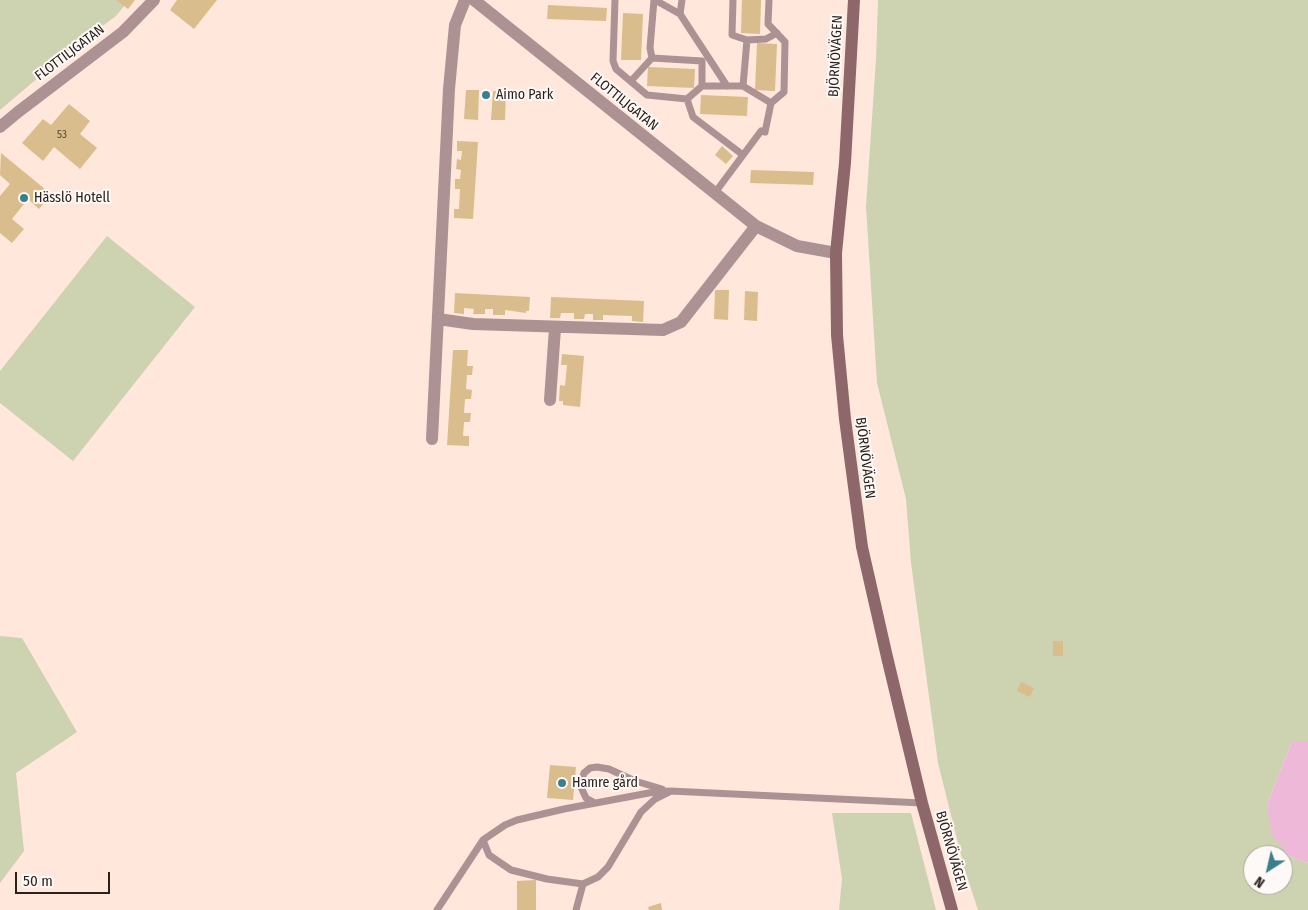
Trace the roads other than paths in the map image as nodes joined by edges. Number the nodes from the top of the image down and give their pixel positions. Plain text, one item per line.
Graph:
1 (154, 0) edge
2 (465, 0) edge
3 (474, 0) edge
4 (616, 0) edge
5 (654, 0) edge
6 (682, 0) edge
7 (733, 0) edge
8 (769, 0) edge
9 (854, 0) edge
10 (680, 14) junction
11 (777, 33) junction
12 (747, 40) junction
13 (652, 58) junction
14 (705, 59) junction
15 (631, 81) junction
16 (702, 86) junction
17 (727, 86) junction
18 (743, 86) junction
19 (687, 99) junction
20 (771, 103) junction
21 (0, 127) edge
22 (743, 155) junction
23 (714, 194) junction
24 (756, 226) junction
25 (836, 253) junction
26 (438, 319) junction
27 (555, 328) junction
28 (550, 400) dead end
29 (432, 439) dead end
30 (670, 791) junction
31 (596, 803) junction
32 (922, 803) junction
33 (483, 840) junction
34 (583, 884) junction
35 (437, 910) edge
36 (576, 910) edge
37 (952, 910) edge

1 - 21 street, FLOTTILJGATAN
2 - 26 street
3 - 23 street, FLOTTILJGATAN
4 - 15 lane
5 - 10 lane
5 - 13 lane
6 - 10 lane
7 - 12 lane
8 - 11 lane
9 - 25 main road, BJÖRNÖVÄGEN
10 - 14 lane
11 - 12 lane
11 - 20 lane
12 - 18 lane
13 - 14 lane
13 - 15 lane
14 - 16 lane
14 - 17 lane
15 - 19 lane
16 - 17 lane
16 - 19 lane
17 - 18 lane
18 - 20 lane
19 - 22 lane
20 - 22 lane
22 - 23 lane
23 - 24 street, FLOTTILJGATAN
24 - 25 street, FLOTTILJGATAN
24 - 27 street
25 - 32 main road, BJÖRNÖVÄGEN
26 - 27 street
26 - 29 street
27 - 28 street
30 - 31 lane
30 - 31 lane
30 - 32 lane
30 - 34 lane
31 - 33 lane
32 - 37 main road, BJÖRNÖVÄGEN
33 - 34 lane
33 - 35 lane
34 - 36 lane

